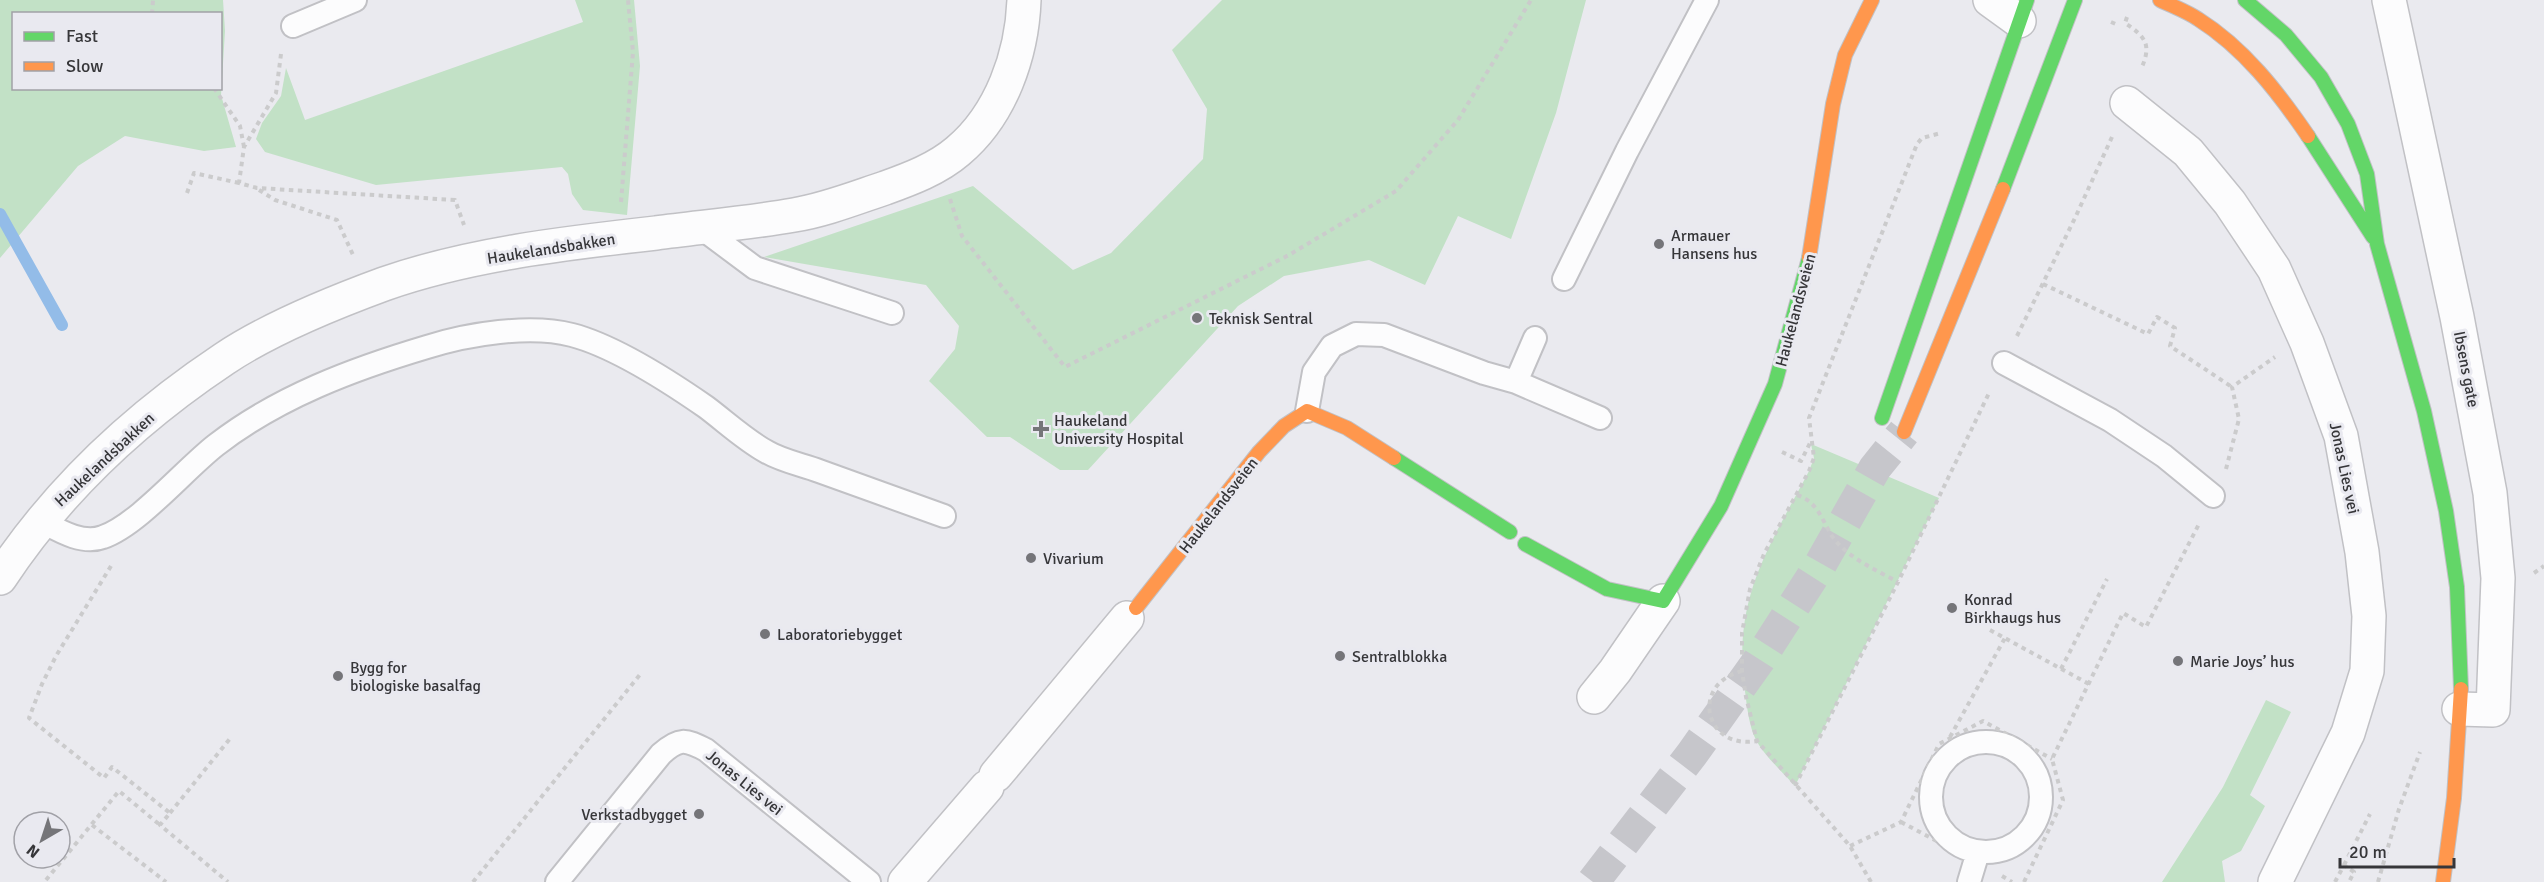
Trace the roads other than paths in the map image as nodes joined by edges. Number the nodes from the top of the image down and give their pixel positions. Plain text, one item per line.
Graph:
1 (354, 0) edge
2 (1024, 0) edge
3 (1707, 0) edge
4 (1872, 0) edge
5 (1990, 0) edge
6 (2075, 0) edge
7 (2160, 0) edge
8 (2389, 0) edge
9 (2249, 2) edge
10 (2023, 11) edge
11 (293, 26) road end
12 (2127, 103) dead end
13 (700, 227) junction
14 (2377, 244) junction
15 (1564, 279) dead end
16 (892, 313) dead end
17 (1535, 338) dead end
18 (2004, 363) dead end
19 (1515, 382) junction
20 (1307, 411) junction
21 (1600, 418) dead end
22 (1882, 418) dead end
23 (1904, 432) tunnel mouth
24 (2213, 496) road end
25 (944, 516) dead end
26 (41, 520) junction
27 (1510, 532) dead end
28 (1525, 544) dead end
29 (0, 578) edge
30 (1663, 601) junction
31 (1131, 613) joint
32 (1594, 697) dead end
33 (2459, 709) junction
34 (1978, 852) junction
35 (557, 882) edge
36 (869, 882) edge
37 (904, 882) edge
38 (1969, 882) edge
39 (2275, 882) edge
40 (2443, 882) edge

1 - 11 lane
2 - 13 street, Haukelandsbakken
3 - 15 lane
4 - 30 main road, Haukelandsveien
5 - 10 street
6 - 23 main road
7 - 14 main road
8 - 33 street, Ibsens gate
9 - 14 main road
10 - 22 main road
12 - 39 street, Jonas Lies vei
13 - 16 lane
13 - 26 street, Haukelandsbakken
14 - 33 main road
17 - 19 lane
18 - 24 lane
19 - 20 lane
19 - 21 lane
20 - 27 main road
20 - 31 main road, Haukelandsveien
25 - 26 lane, Haukelandsbakken
26 - 29 street, Haukelandsbakken
28 - 30 main road
30 - 32 street, Haukelandsveien
31 - 37 street, Haukelandsveien
33 - 40 main road
34 - 34 lane
34 - 38 lane
35 - 36 lane, Jonas Lies vei

